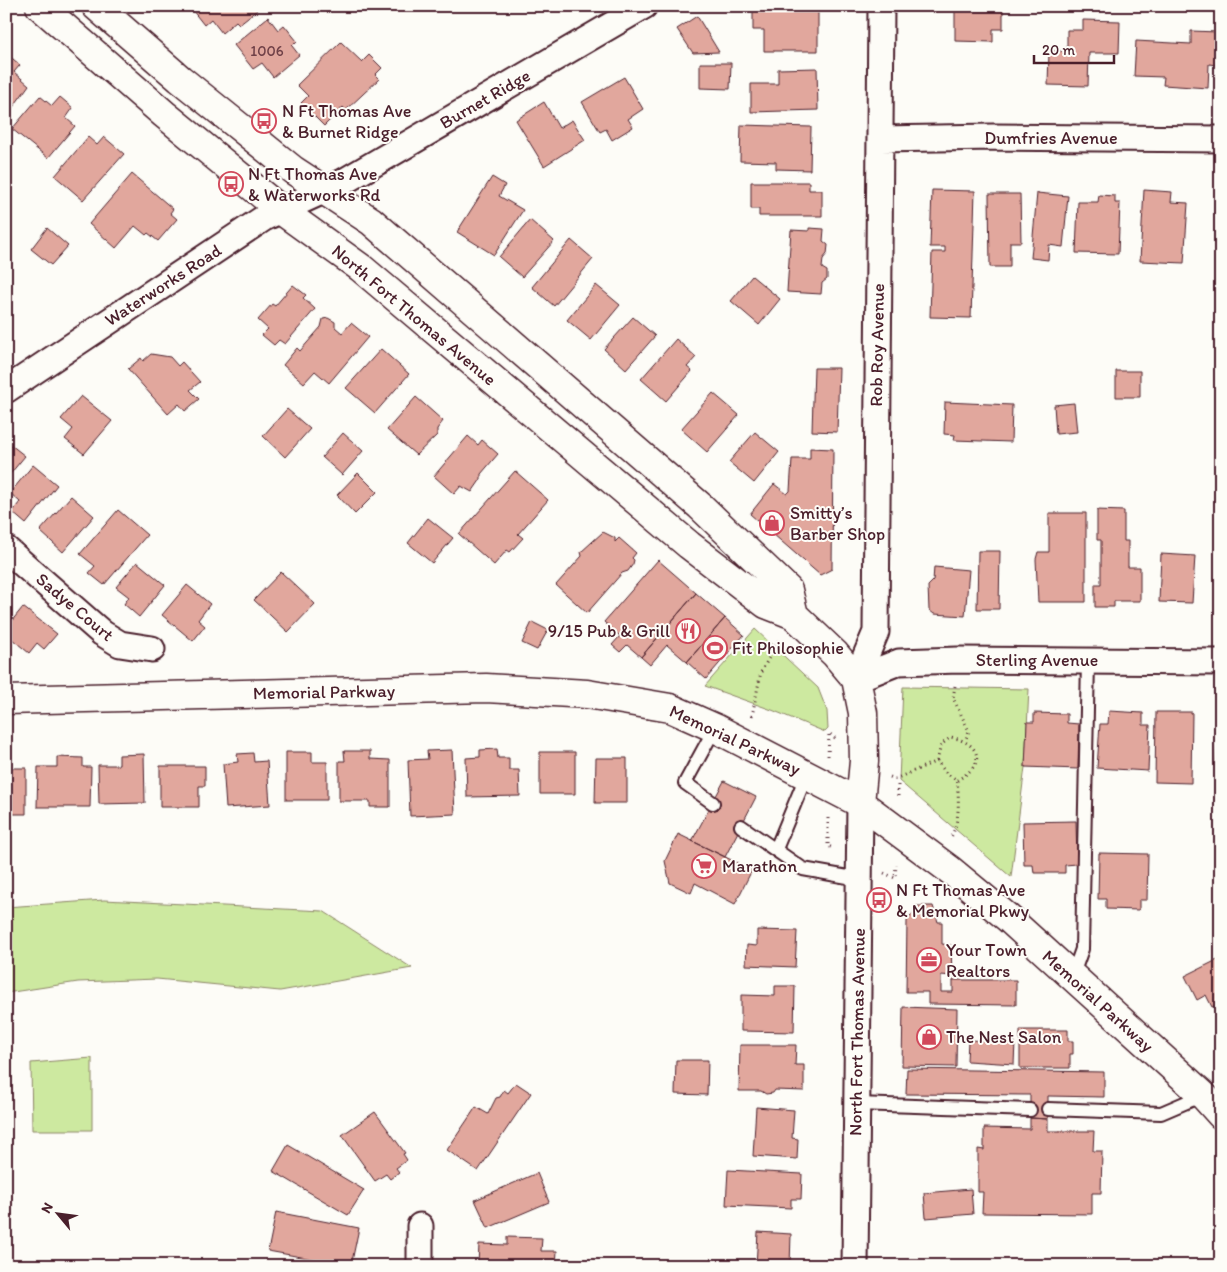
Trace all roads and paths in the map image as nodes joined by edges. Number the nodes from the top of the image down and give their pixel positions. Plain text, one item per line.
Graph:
1 (40, 6) edge
2 (96, 6) edge
3 (644, 6) edge
4 (881, 6) edge
5 (881, 139) junction
6 (1221, 139) edge
7 (325, 191) junction
8 (282, 211) junction
9 (6, 390) edge
10 (6, 548) edge
11 (794, 615) junction
12 (152, 649) dead end
13 (958, 660) junction
14 (1088, 661) junction
15 (1221, 662) edge
16 (856, 679) junction
17 (6, 700) edge
18 (715, 728) junction
19 (965, 740) junction
20 (746, 744) junction
21 (937, 761) junction
22 (806, 774) junction
23 (895, 779) dead end
24 (957, 780) junction
25 (712, 803) dead end
26 (860, 803) junction
27 (741, 826) dead end
28 (776, 849) junction
29 (938, 862) junction
30 (859, 879) junction
31 (1072, 977) junction
32 (1202, 1095) junction
33 (857, 1104) junction
34 (1048, 1109) dead end
35 (1030, 1110) dead end
36 (1221, 1115) edge
37 (420, 1226) dead end
38 (420, 1266) edge
39 (855, 1266) edge

1 - 8 street, North Fort Thomas Avenue
2 - 7 street
3 - 7 street, Burnet Ridge
4 - 5 street, Rob Roy Avenue
5 - 6 street, Dumfries Avenue
5 - 16 street, Rob Roy Avenue
7 - 8 street, Waterworks Road
7 - 11 street
8 - 9 street, Waterworks Road
8 - 11 street, North Fort Thomas Avenue
10 - 12 street, Sadye Court
11 - 16 street, North Fort Thomas Avenue
11 - 20 path
13 - 14 street, Sterling Avenue
13 - 16 street, Sterling Avenue
13 - 19 path
14 - 15 street, Sterling Avenue
14 - 31 lane
16 - 26 street, North Fort Thomas Avenue
17 - 18 street, Memorial Parkway
18 - 20 street, Memorial Parkway
18 - 25 lane
19 - 21 path
19 - 24 path
20 - 22 street, Memorial Parkway
21 - 23 path
21 - 24 path
22 - 26 street, Memorial Parkway
22 - 28 lane
24 - 29 path
26 - 29 street, Memorial Parkway
26 - 30 street, North Fort Thomas Avenue
27 - 28 lane
28 - 30 lane
29 - 31 street, Memorial Parkway
30 - 33 street, North Fort Thomas Avenue
31 - 32 street, Memorial Parkway
32 - 34 lane
32 - 36 street, Memorial Parkway
33 - 35 lane
33 - 39 street, North Fort Thomas Avenue
37 - 38 street

